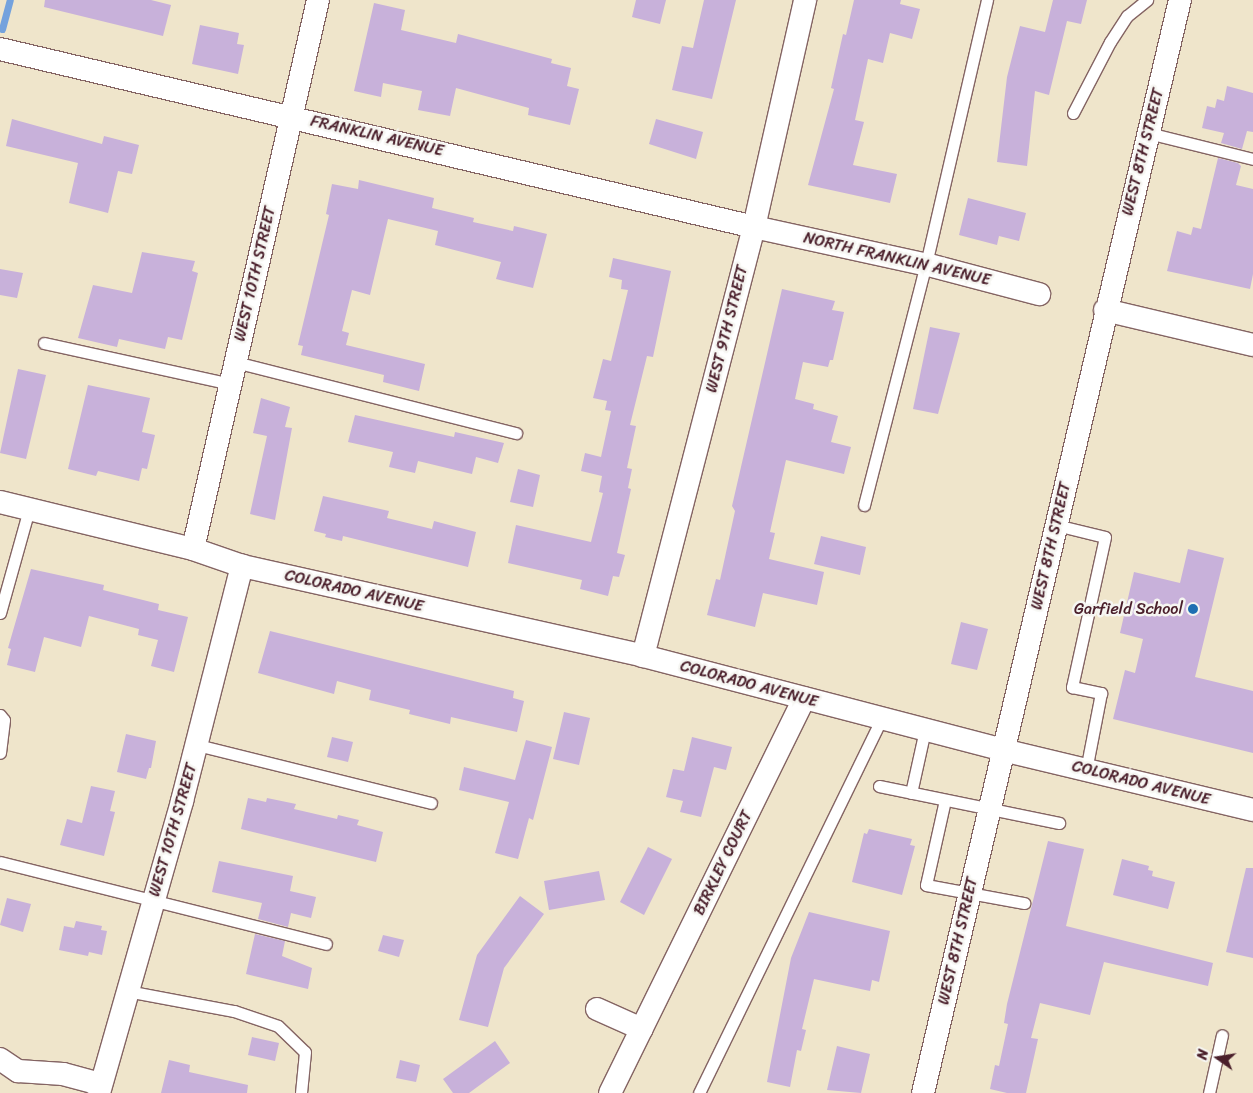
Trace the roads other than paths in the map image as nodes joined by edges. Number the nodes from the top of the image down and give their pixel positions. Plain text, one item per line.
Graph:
1 (318, 0) edge
2 (805, 0) edge
3 (987, 0) edge
4 (1147, 0) edge
5 (1180, 0) edge
6 (0, 49) edge
7 (1073, 113) dead end
8 (291, 115) junction
9 (1148, 133) junction
10 (1253, 159) edge
11 (754, 226) junction
12 (926, 264) junction
13 (1039, 294) dead end
14 (1105, 310) junction
15 (44, 343) dead end
16 (1253, 345) edge
17 (235, 362) junction
18 (230, 384) junction
19 (516, 433) dead end
20 (0, 502) edge
21 (864, 505) dead end
22 (29, 509) junction
23 (1056, 526) junction
24 (193, 549) junction
25 (242, 566) junction
26 (0, 613) edge
27 (643, 656) junction
28 (804, 698) junction
29 (0, 714) edge
30 (882, 718) junction
31 (925, 730) junction
32 (197, 745) junction
33 (1003, 750) junction
34 (0, 753) edge
35 (1086, 770) junction
36 (879, 786) dead end
37 (911, 793) junction
38 (945, 800) junction
39 (431, 803) dead end
40 (989, 809) junction
41 (1253, 810) edge
42 (1060, 823) dead end
43 (0, 862) edge
44 (969, 893) junction
45 (153, 901) junction
46 (1024, 903) dead end
47 (326, 944) dead end
48 (127, 991) junction
49 (597, 1009) dead end
50 (642, 1029) junction
51 (1222, 1035) dead end
52 (0, 1059) edge
53 (100, 1088) edge
54 (301, 1093) edge
55 (610, 1093) edge
56 (699, 1093) edge
57 (922, 1093) edge
58 (1209, 1093) edge

1 - 8 street, WEST 10TH STREET
2 - 11 street, WEST 9TH STREET
3 - 12 lane
4 - 7 lane
5 - 9 street, WEST 8TH STREET
6 - 8 street, FRANKLIN AVENUE
8 - 11 street, FRANKLIN AVENUE
8 - 17 street, WEST 10TH STREET
9 - 10 lane
9 - 14 street, WEST 8TH STREET
11 - 12 street, NORTH FRANKLIN AVENUE
11 - 27 street, WEST 9TH STREET
12 - 13 street, NORTH FRANKLIN AVENUE
12 - 21 lane
14 - 16 street
14 - 23 street, WEST 8TH STREET
15 - 18 lane
17 - 18 street, WEST 10TH STREET
17 - 19 lane
18 - 24 street, WEST 10TH STREET
20 - 22 street
22 - 24 street
22 - 26 lane
23 - 33 street, WEST 8TH STREET
23 - 35 lane
24 - 25 street, COLORADO AVENUE
25 - 27 street, COLORADO AVENUE
25 - 32 street, WEST 10TH STREET
27 - 28 street, COLORADO AVENUE
28 - 30 street, COLORADO AVENUE
28 - 50 street, BIRKLEY COURT
29 - 34 lane
30 - 31 street, COLORADO AVENUE
30 - 56 lane
31 - 33 street, COLORADO AVENUE
31 - 37 lane
32 - 39 lane
32 - 45 street, WEST 10TH STREET
33 - 35 street, COLORADO AVENUE
33 - 40 street, WEST 8TH STREET
35 - 41 street, COLORADO AVENUE
36 - 37 lane
37 - 38 lane
38 - 40 lane
38 - 44 lane
40 - 42 lane
40 - 44 street, WEST 8TH STREET
43 - 45 lane
44 - 46 lane
44 - 57 street, WEST 8TH STREET
45 - 47 lane
45 - 48 street, WEST 10TH STREET
48 - 53 street, WEST 10TH STREET
48 - 54 lane
49 - 50 street
50 - 55 street, BIRKLEY COURT
51 - 58 lane
52 - 53 street

